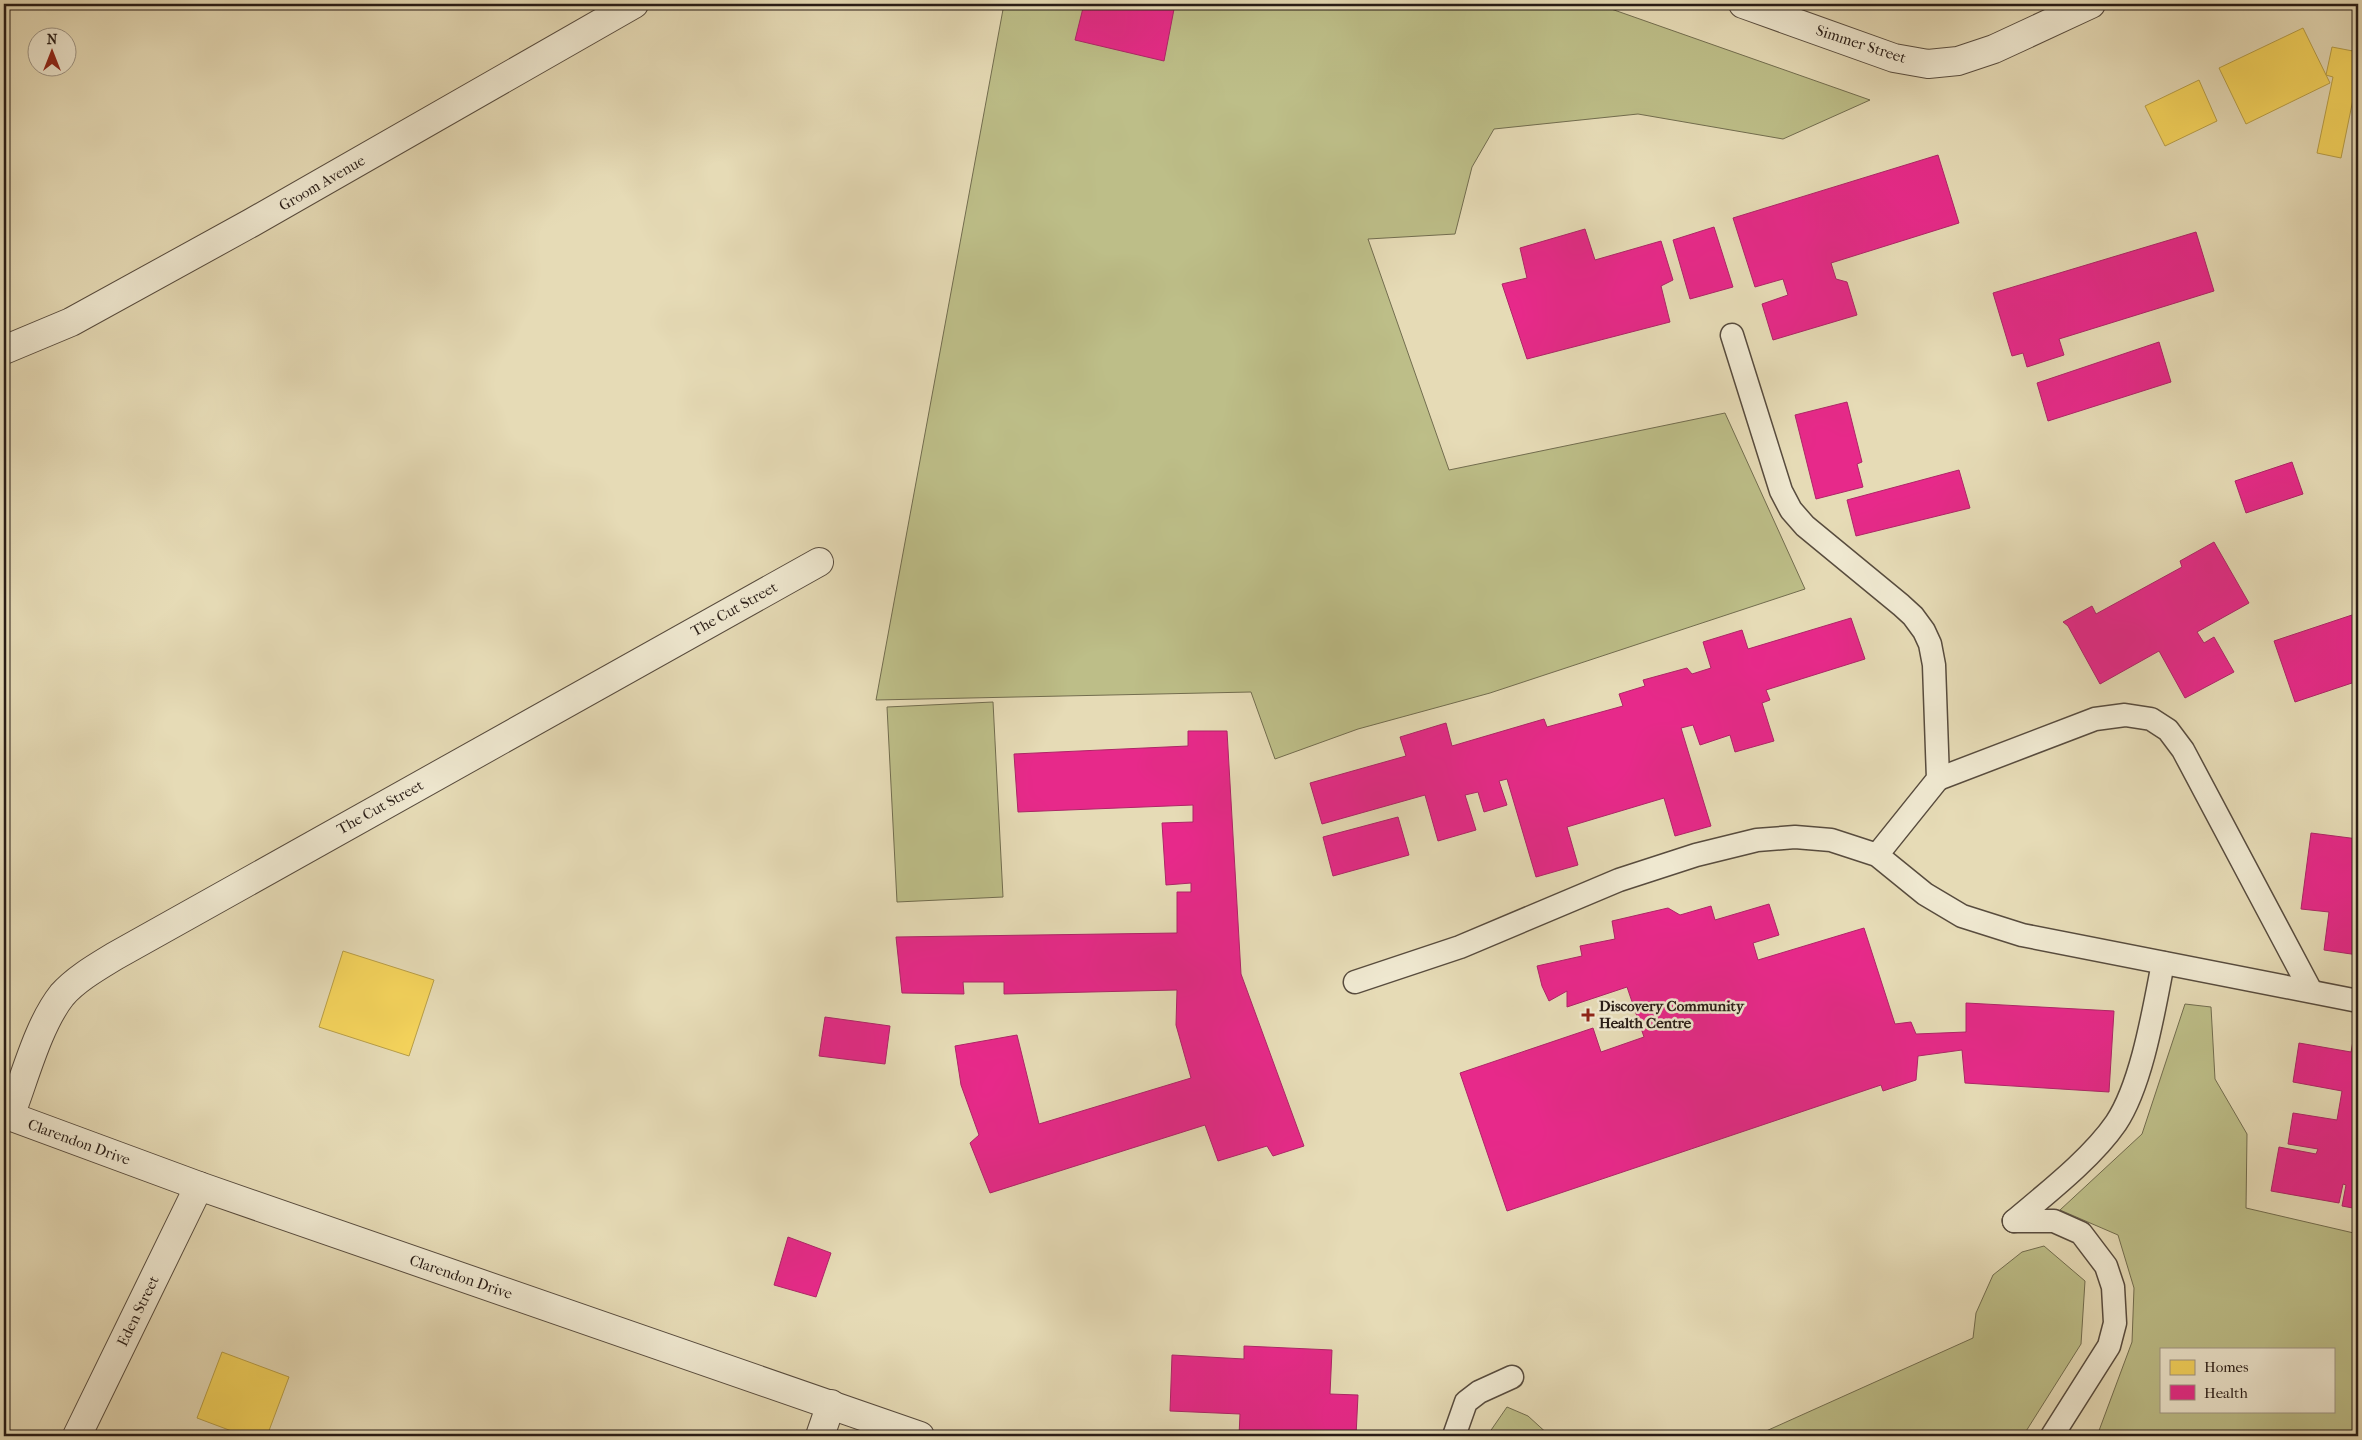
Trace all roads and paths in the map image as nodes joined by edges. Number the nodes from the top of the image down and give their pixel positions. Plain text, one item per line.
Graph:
1 (634, 4) edge
2 (1743, 4) edge
3 (2091, 4) edge
4 (1732, 335) dead end
5 (4, 350) edge
6 (819, 562) dead end
7 (1938, 778) junction
8 (1878, 855) junction
9 (2163, 963) junction
10 (1355, 982) dead end
11 (2311, 991) junction
12 (2358, 1001) edge
13 (7, 1115) edge
14 (199, 1186) junction
15 (1512, 1377) dead end
16 (831, 1404) junction
17 (77, 1436) edge
18 (820, 1436) edge
19 (920, 1436) edge
20 (1454, 1436) edge
21 (2052, 1436) edge

1 - 5 street, Groom Avenue
2 - 3 street, Simmer Street
4 - 7 lane
6 - 13 street, The Cut Street
7 - 8 lane
7 - 11 lane
8 - 9 lane
8 - 10 lane
9 - 11 lane
9 - 21 lane
11 - 12 lane
13 - 14 street, Clarendon Drive
14 - 16 street, Clarendon Drive
14 - 17 street, Eden Street
15 - 20 lane
16 - 18 street
16 - 19 street, Clarendon Drive

